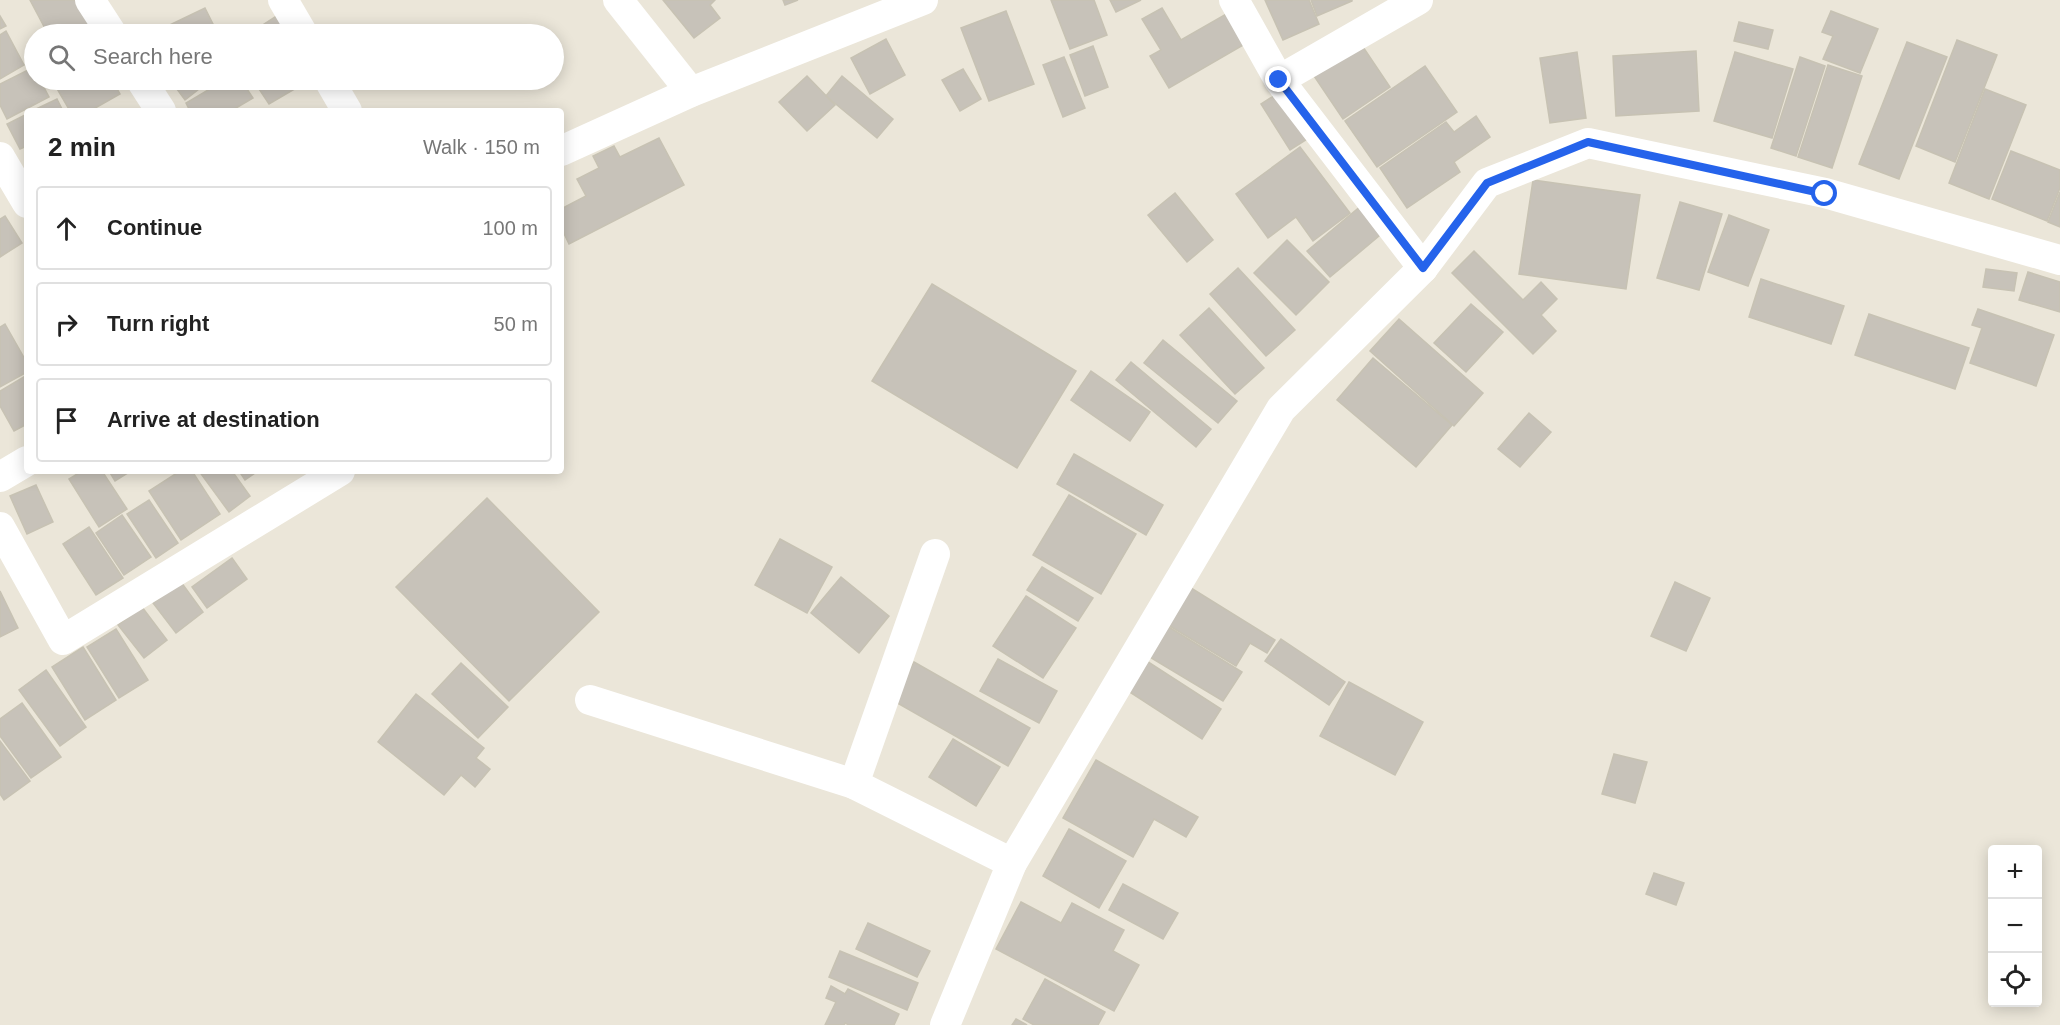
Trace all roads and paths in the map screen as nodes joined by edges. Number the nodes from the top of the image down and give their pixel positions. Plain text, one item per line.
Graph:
1 (90, 0) edge
2 (283, 0) edge
3 (618, 0) edge
4 (923, 0) edge
5 (1234, 0) edge
6 (1418, 0) edge
7 (106, 24) edge
8 (297, 24) edge
9 (1279, 80) junction
10 (147, 90) edge
11 (335, 90) edge
12 (691, 92) junction
13 (159, 108) edge
14 (345, 108) edge
15 (564, 150) edge
16 (0, 157) edge
17 (24, 198) edge
18 (2060, 260) edge
19 (1423, 268) junction
20 (24, 463) edge
21 (335, 474) edge
22 (0, 477) edge
23 (0, 527) edge
24 (935, 554) dead end
25 (590, 700) dead end
26 (854, 784) junction
27 (1012, 864) junction
28 (945, 1025) edge

1 - 7 street
2 - 8 street
3 - 12 street
4 - 12 street
5 - 9 street
6 - 9 street
9 - 19 street
10 - 13 street
11 - 14 street
12 - 15 street
16 - 17 street
18 - 19 street
19 - 27 street
20 - 22 street
21 - 23 street
24 - 26 street
25 - 26 street
26 - 27 street
27 - 28 street

